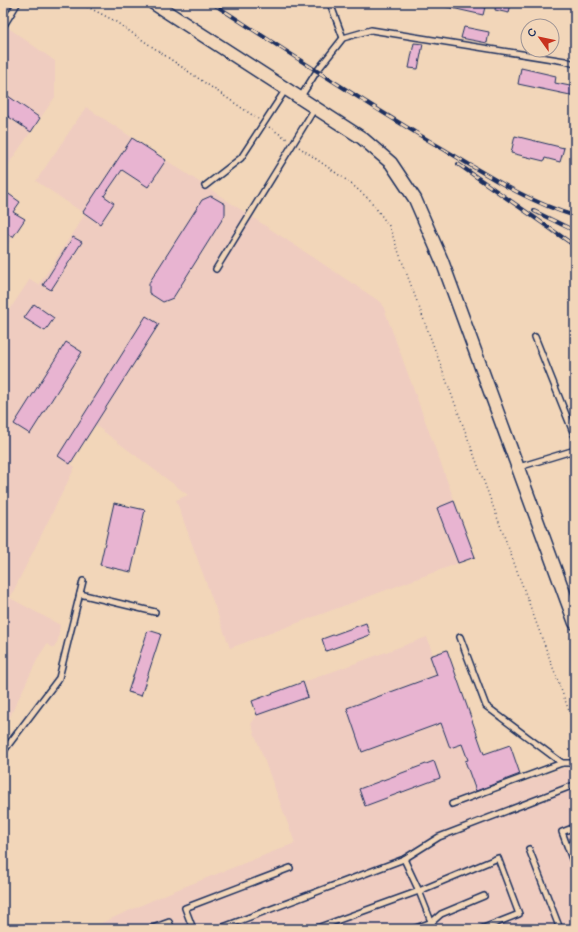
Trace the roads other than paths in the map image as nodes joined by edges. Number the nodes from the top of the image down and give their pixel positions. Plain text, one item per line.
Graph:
1 (15, 3) edge
2 (153, 3) edge
3 (330, 3) edge
4 (3, 27) edge
5 (343, 38) junction
6 (575, 64) edge
7 (286, 88) junction
8 (300, 98) junction
9 (315, 107) junction
10 (206, 186) dead end
11 (216, 269) dead end
12 (535, 337) dead end
13 (575, 437) edge
14 (575, 450) edge
15 (518, 468) junction
16 (83, 582) dead end
17 (80, 594) junction
18 (155, 612) dead end
19 (575, 623) edge
20 (460, 637) dead end
21 (3, 752) edge
22 (562, 763) junction
23 (575, 763) edge
24 (574, 785) dead end
25 (452, 804) dead end
26 (575, 827) edge
27 (529, 849) dead end
28 (404, 859) junction
29 (575, 867) edge
30 (290, 868) dead end
31 (419, 891) junction
32 (484, 896) dead end
33 (432, 922) junction
34 (150, 929) edge
35 (172, 929) edge
36 (194, 929) edge
37 (218, 929) edge
38 (314, 929) edge
39 (413, 929) edge
40 (434, 929) edge
41 (480, 929) edge
42 (560, 929) edge

1 - 4 lane
2 - 7 street
3 - 5 lane
5 - 6 lane
5 - 8 lane
7 - 8 street
7 - 10 lane
8 - 9 street
9 - 11 lane
9 - 15 street
12 - 13 lane
14 - 15 lane
15 - 19 street
16 - 17 lane
17 - 18 lane
17 - 21 lane
20 - 22 lane
22 - 23 lane
22 - 25 lane
24 - 28 lane
26 - 29 lane
27 - 42 lane
28 - 31 lane
28 - 37 lane
30 - 36 lane
31 - 33 lane
31 - 38 lane
31 - 41 lane
32 - 33 lane
33 - 39 lane
33 - 40 lane
34 - 35 lane

